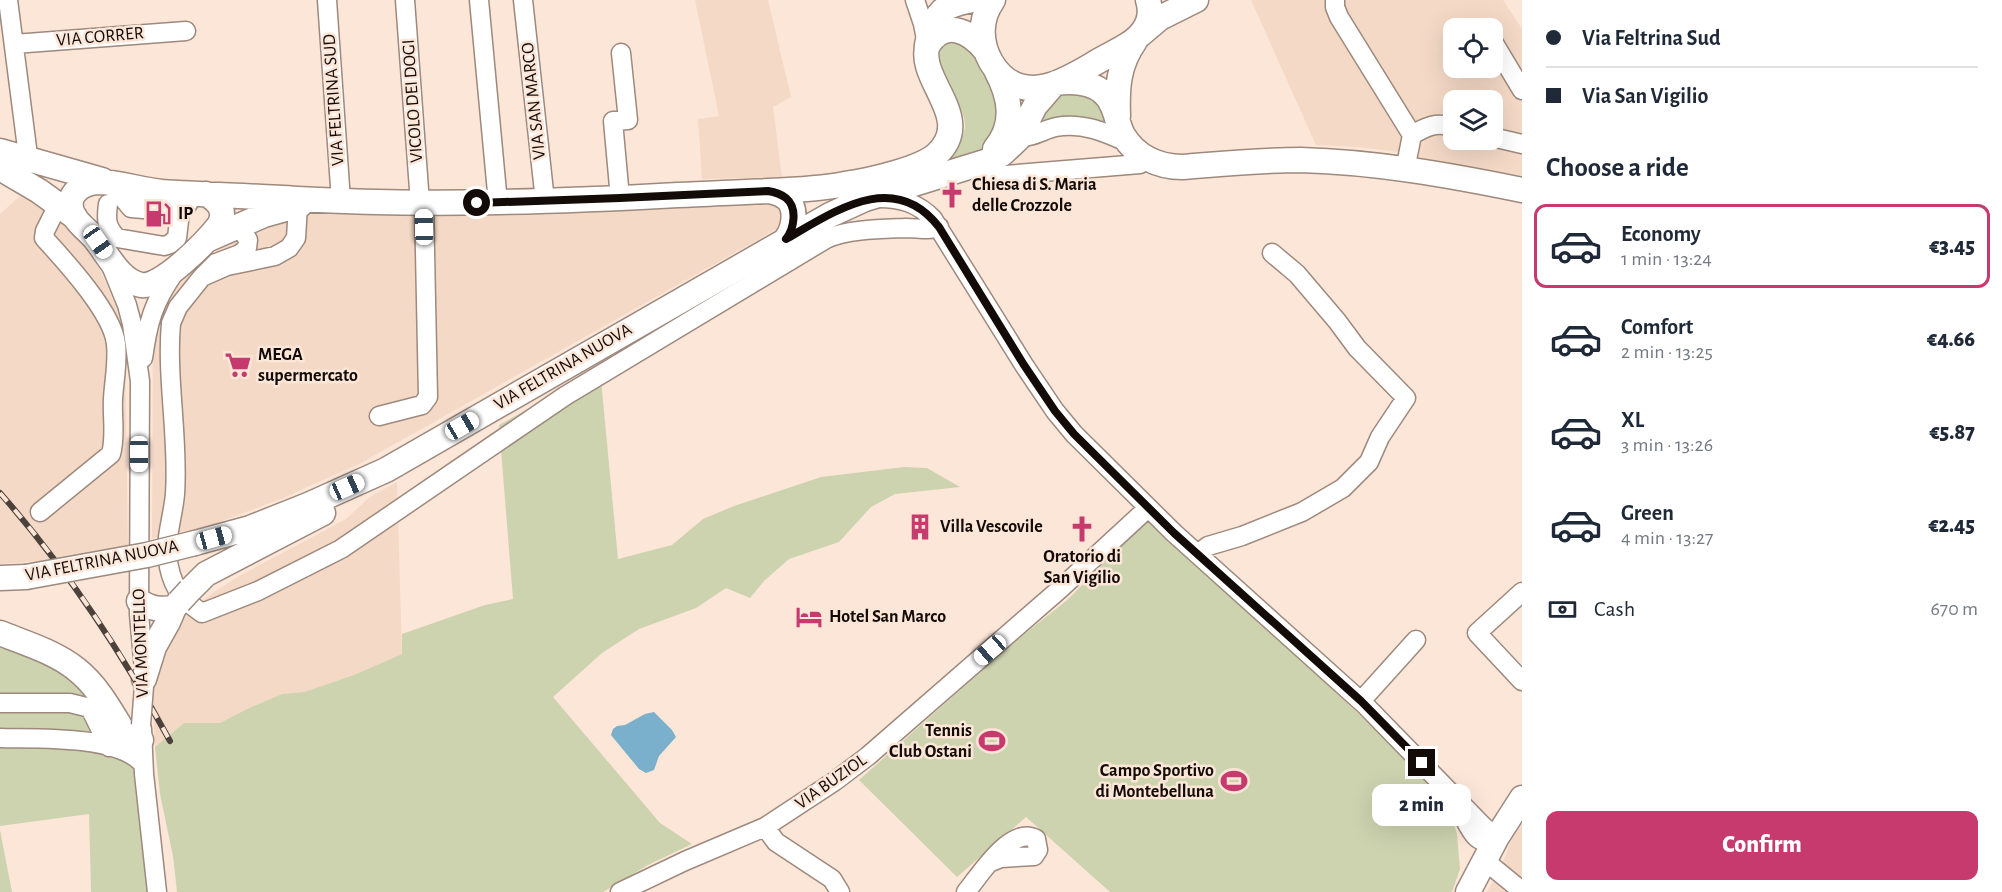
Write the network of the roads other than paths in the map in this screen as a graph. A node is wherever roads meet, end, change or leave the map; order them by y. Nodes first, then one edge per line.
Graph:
1 (8, 0) edge
2 (327, 0) edge
3 (405, 0) edge
4 (479, 0) edge
5 (523, 0) edge
6 (915, 0) edge
7 (993, 0) edge
8 (1148, 0) edge
9 (1196, 0) edge
10 (1335, 0) edge
11 (960, 1) edge
12 (186, 30) dead end
13 (1139, 36) junction
14 (14, 44) junction
15 (927, 46) junction
16 (621, 52) dead end
17 (1503, 58) edge
18 (991, 60) junction
19 (1055, 83) junction
20 (1522, 90) edge
21 (1443, 125) edge
22 (1412, 135) junction
23 (1020, 136) junction
24 (1503, 140) edge
25 (1131, 142) junction
26 (1522, 144) edge
27 (0, 151) edge
28 (15, 169) edge
29 (985, 170) junction
30 (1406, 170) junction
31 (1522, 190) edge
32 (768, 191) junction
33 (202, 194) junction
34 (620, 198) junction
35 (865, 199) junction
36 (336, 201) junction
37 (545, 201) junction
38 (89, 203) junction
39 (422, 203) junction
40 (498, 203) junction
41 (298, 206) junction
42 (180, 212) junction
43 (239, 225) junction
44 (939, 227) junction
45 (786, 239) junction
46 (203, 242) junction
47 (105, 252) junction
48 (1272, 253) dead end
49 (177, 268) junction
50 (202, 277) junction
51 (140, 381) junction
52 (379, 416) dead end
53 (386, 470) junction
54 (1148, 508) junction
55 (40, 512) dead end
56 (1198, 554) junction
57 (0, 578) edge
58 (1522, 592) edge
59 (181, 600) junction
60 (139, 602) junction
61 (0, 633) edge
62 (1416, 640) dead end
63 (1522, 681) edge
64 (144, 683) junction
65 (1361, 701) junction
66 (0, 703) edge
67 (0, 738) edge
68 (109, 747) junction
69 (139, 749) junction
70 (1439, 782) junction
71 (1522, 798) edge
72 (765, 827) junction
73 (1470, 830) junction
74 (1492, 846) junction
75 (991, 862) dead end
76 (1470, 888) edge
77 (1522, 891) edge
78 (157, 892) edge
79 (620, 892) edge
80 (840, 892) edge
81 (966, 892) edge

1 - 14 street
2 - 36 street, VIA FELTRINA SUD
3 - 39 street, VICOLO DEI DOGI
4 - 40 street
5 - 37 street, VIA SAN MARCO
6 - 15 street
7 - 18 main road
8 - 13 main road
9 - 13 main road
10 - 22 street
11 - 15 main road
12 - 14 street, VIA CORRER
13 - 19 main road
13 - 25 main road
14 - 28 street
15 - 18 main road
15 - 32 main road
16 - 34 street
17 - 20 street
18 - 19 main road
18 - 29 main road, VIA FELTRINA NUOVA
19 - 23 main road, VIA FELTRINA NUOVA
19 - 25 main road
21 - 22 street
22 - 30 street
23 - 25 street
23 - 29 main road, VIA FELTRINA NUOVA
24 - 26 street
25 - 29 street
25 - 30 main road
27 - 28 main road
28 - 38 main road
28 - 38 main road
29 - 35 main road, VIA FELTRINA NUOVA
30 - 31 main road
32 - 34 main road
32 - 45 main road
33 - 36 main road
33 - 38 main road
33 - 42 street
33 - 46 main road
34 - 37 main road
35 - 44 street
35 - 45 main road, VIA FELTRINA NUOVA
36 - 39 main road
36 - 41 main road
37 - 40 main road
38 - 42 street
38 - 42 street
38 - 47 main road
38 - 55 street
39 - 40 main road
39 - 52 street, VICOLO DEI DOGI
41 - 43 main road
41 - 50 street
43 - 46 main road
43 - 50 street
44 - 50 street
44 - 54 street
45 - 53 main road, VIA FELTRINA NUOVA
46 - 49 main road
47 - 49 main road
47 - 51 street, VIA MONTELLO
48 - 56 street
49 - 51 street, VIA MONTELLO
51 - 60 street, VIA MONTELLO
53 - 57 main road, VIA FELTRINA NUOVA, bridge
53 - 59 main road
54 - 56 street
54 - 72 street, VIA BUZIOL
56 - 65 street
58 - 63 street
59 - 60 main road
59 - 64 main road
60 - 64 street, VIA MONTELLO
61 - 69 main road
62 - 65 street
64 - 69 street, VIA MONTELLO, bridge
65 - 70 street
66 - 68 street
67 - 68 street
68 - 69 street
69 - 78 street, VIA MONTELLO
70 - 73 street
70 - 74 street
71 - 74 main road
72 - 79 street, VIA BUZIOL
72 - 80 street
73 - 74 street
73 - 76 street
74 - 76 main road
74 - 77 street
75 - 81 street

